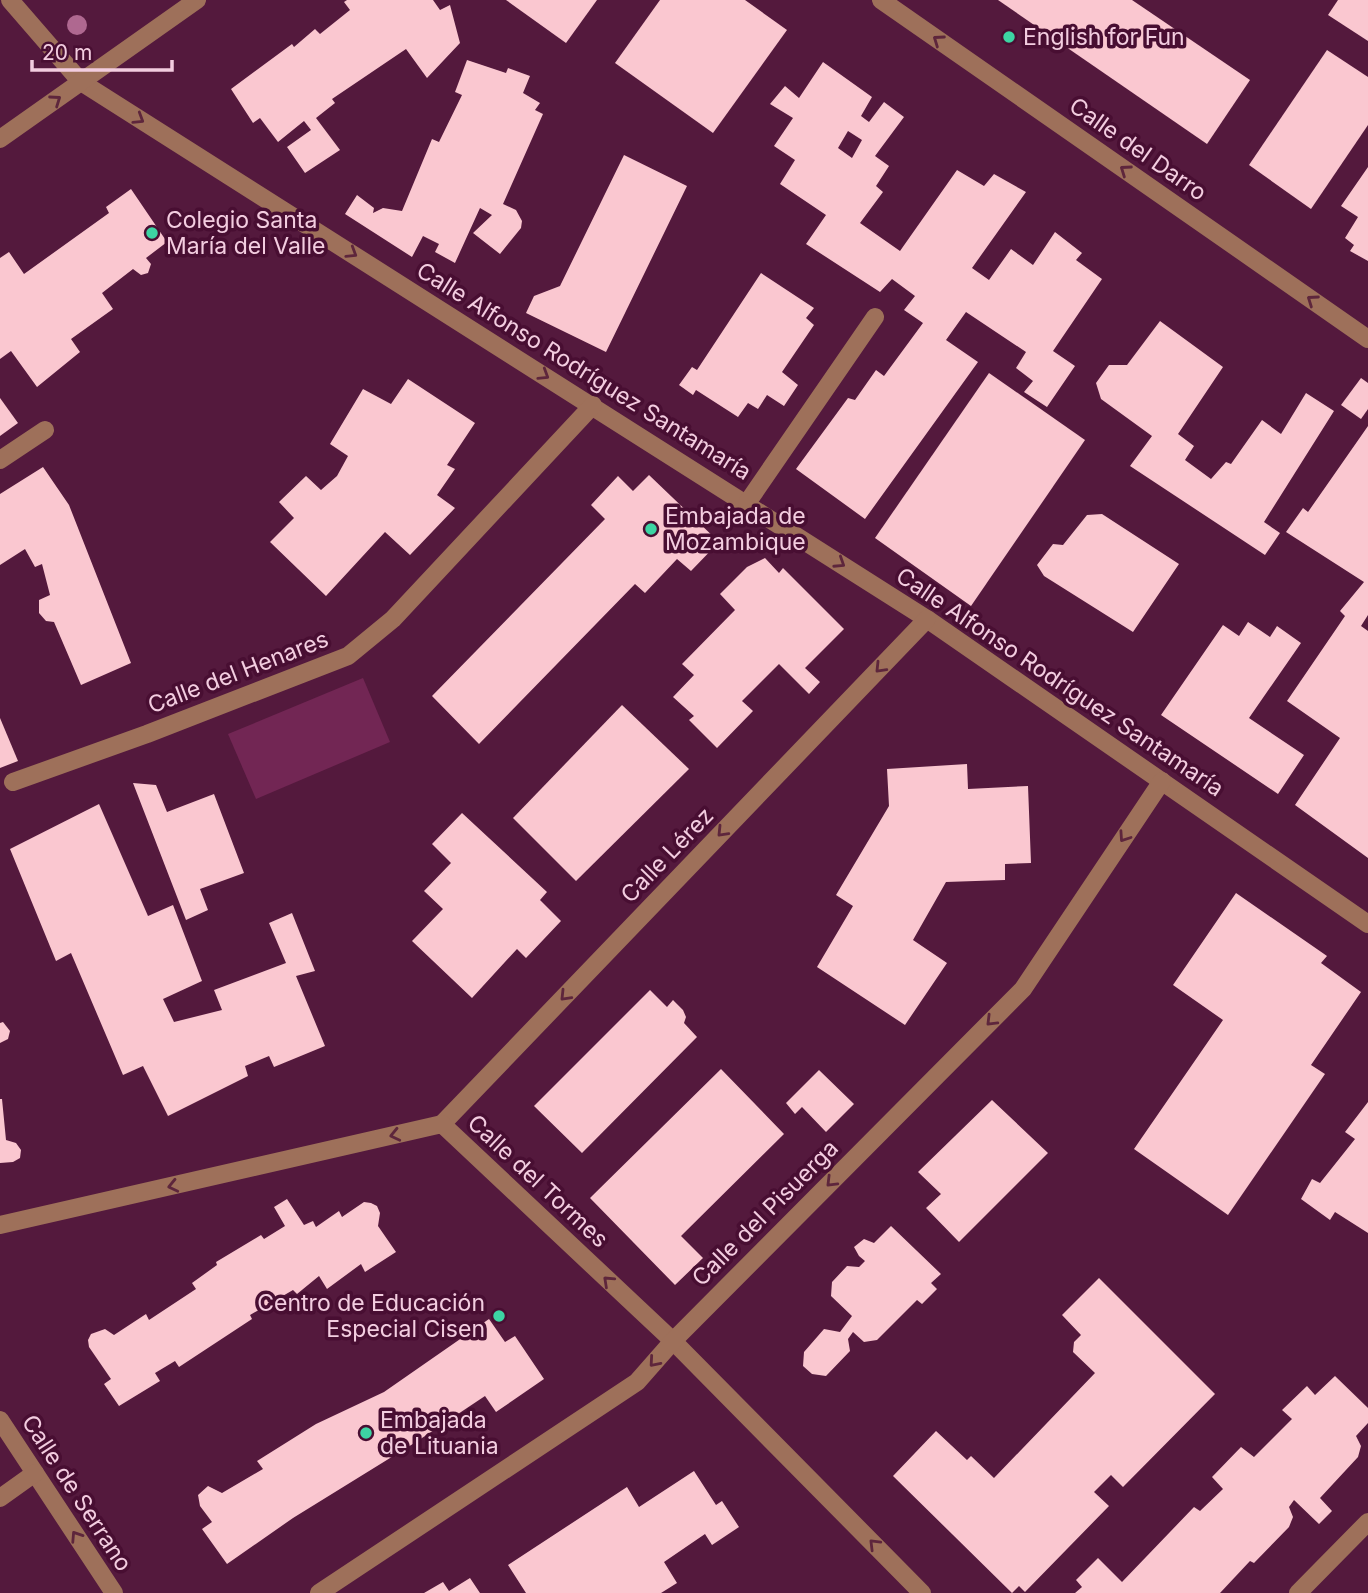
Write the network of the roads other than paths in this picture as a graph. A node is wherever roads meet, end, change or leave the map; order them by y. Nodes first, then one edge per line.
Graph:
1 (10, 0) edge
2 (197, 0) edge
3 (881, 0) edge
4 (81, 82) junction
5 (0, 139) edge
6 (875, 317) dead end
7 (1368, 339) edge
8 (593, 405) junction
9 (45, 430) dead end
10 (0, 460) edge
11 (747, 503) junction
12 (927, 619) junction
13 (1163, 781) junction
14 (13, 782) dead end
15 (1368, 924) edge
16 (442, 1124) junction
17 (0, 1226) edge
18 (673, 1341) junction
19 (0, 1420) edge
20 (35, 1473) junction
21 (0, 1498) edge
22 (1368, 1522) edge
23 (114, 1593) edge
24 (319, 1593) edge
25 (922, 1593) edge
26 (1298, 1593) edge

1 - 4 street, Calle Alfonso Rodríguez Santamaría
2 - 4 street
7 -> 3 street, Calle del Darro
5 -> 4 street
4 -> 8 street, Calle Alfonso Rodríguez Santamaría
6 - 11 street
8 - 11 street, Calle Alfonso Rodríguez Santamaría
8 - 14 street, Calle del Henares
9 - 10 street
11 -> 12 street, Calle Alfonso Rodríguez Santamaría
12 - 13 street, Calle Alfonso Rodríguez Santamaría
12 -> 16 street, Calle Lérez
13 - 15 street, Calle Alfonso Rodríguez Santamaría
13 -> 18 street, Calle del Pisuerga
16 -> 17 street, Calle del Tormes
18 -> 16 street, Calle del Tormes
18 -> 24 street, Calle del Pisuerga
25 -> 18 street, Calle del Tormes
19 - 20 street, Calle de Serrano
20 - 21 street
23 -> 20 street, Calle de Serrano
22 - 26 street

